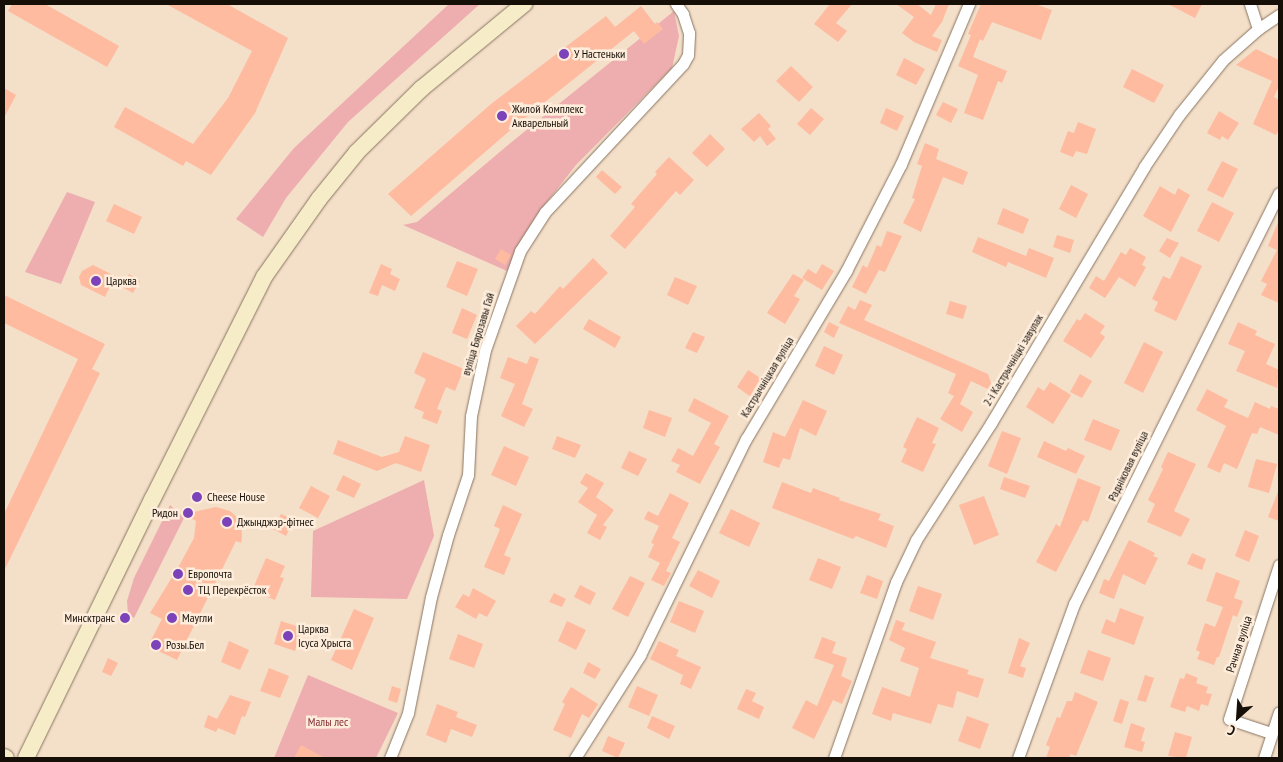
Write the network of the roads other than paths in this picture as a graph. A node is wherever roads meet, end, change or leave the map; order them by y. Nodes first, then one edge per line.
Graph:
1 (524, 4) edge
2 (676, 4) edge
3 (969, 4) edge
4 (1250, 4) edge
5 (1279, 15) edge
6 (1258, 29) junction
7 (1279, 192) edge
8 (1279, 565) edge
9 (1279, 712) edge
10 (1271, 734) junction
11 (26, 758) edge
12 (390, 758) edge
13 (575, 758) edge
14 (834, 758) edge
15 (1018, 758) edge
16 (1264, 758) edge

1 - 11 main road
2 - 12 street, вуліца Бярозавы Гай
3 - 13 street, Кастрычніцкая вуліца
4 - 6 street
5 - 6 street, 2-і Кастрычніцкі завулак
6 - 14 street, 2-і Кастрычніцкі завулак
7 - 15 street, Радніковая вуліца
8 - 10 street, Рачная вуліца
9 - 10 street
10 - 16 street

